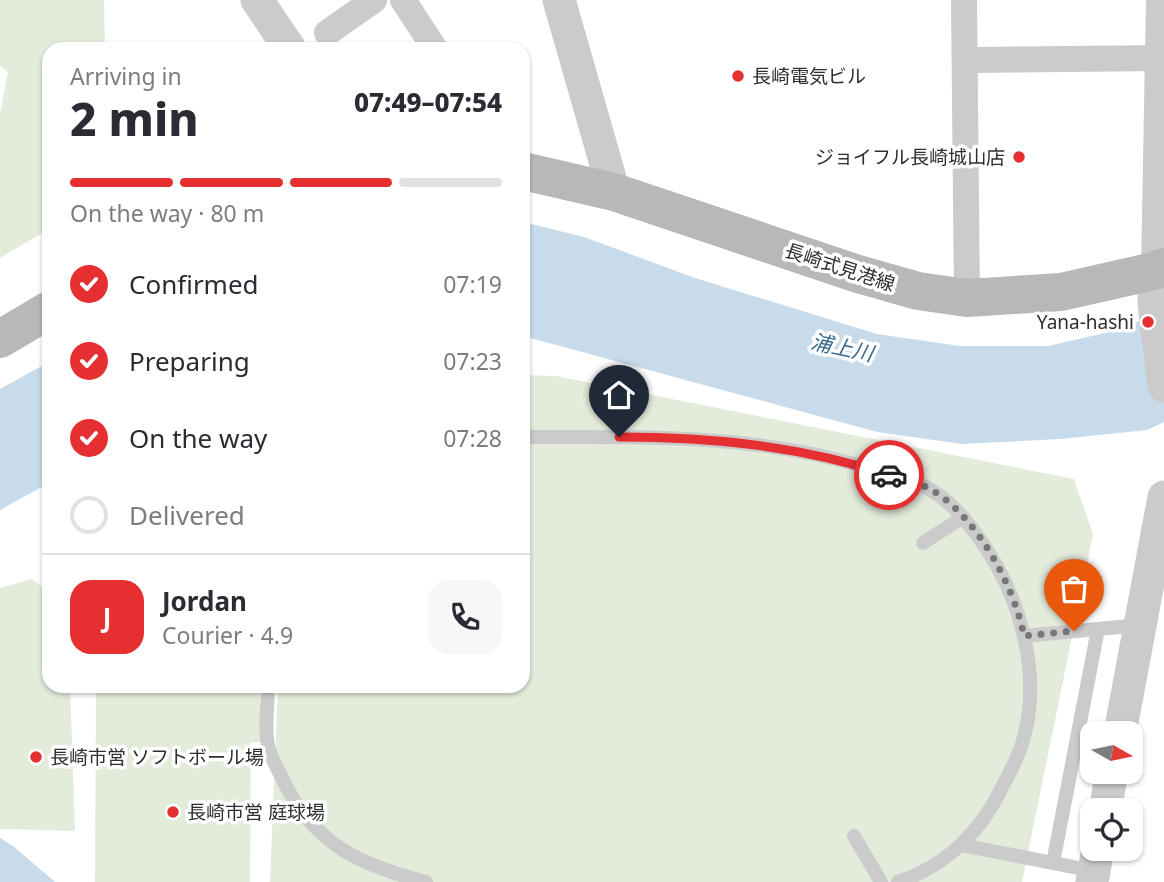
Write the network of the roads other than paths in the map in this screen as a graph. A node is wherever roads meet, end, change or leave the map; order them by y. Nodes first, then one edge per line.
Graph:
1 (257, 0) edge
2 (374, 0) edge
3 (403, 0) edge
4 (559, 0) edge
5 (964, 0) edge
6 (1159, 0) edge
7 (327, 33) dead end
8 (285, 42) edge
9 (430, 42) edge
10 (1161, 58) edge
11 (965, 60) junction
12 (530, 173) edge
13 (614, 192) junction
14 (1158, 281) edge
15 (967, 298) junction
16 (42, 314) edge
17 (0, 339) edge
18 (1164, 386) edge
19 (530, 437) edge
20 (1164, 497) edge
21 (964, 517) junction
22 (923, 543) dead end
23 (1140, 625) junction
24 (1098, 629) junction
25 (1024, 636) junction
26 (268, 693) edge
27 (1122, 721) edge
28 (854, 835) dead end
29 (961, 845) junction
30 (1053, 863) junction
31 (1094, 867) edge
32 (426, 882) edge
33 (881, 882) edge
34 (898, 882) edge

1 - 8 street
2 - 7 street
3 - 9 street
4 - 13 street
5 - 11 street
6 - 10 street
10 - 11 street
10 - 14 street
11 - 15 street
12 - 13 main road, 長崎式見港線
13 - 15 main road, 長崎式見港線
14 - 15 main road, 長崎式見港線
14 - 18 street
16 - 17 main road
19 - 21 lane
20 - 23 street
21 - 22 lane
21 - 25 lane
23 - 24 lane
23 - 27 street
24 - 25 lane
24 - 30 lane
25 - 29 lane
26 - 32 lane
28 - 33 lane
29 - 30 lane
29 - 34 lane
30 - 31 lane

